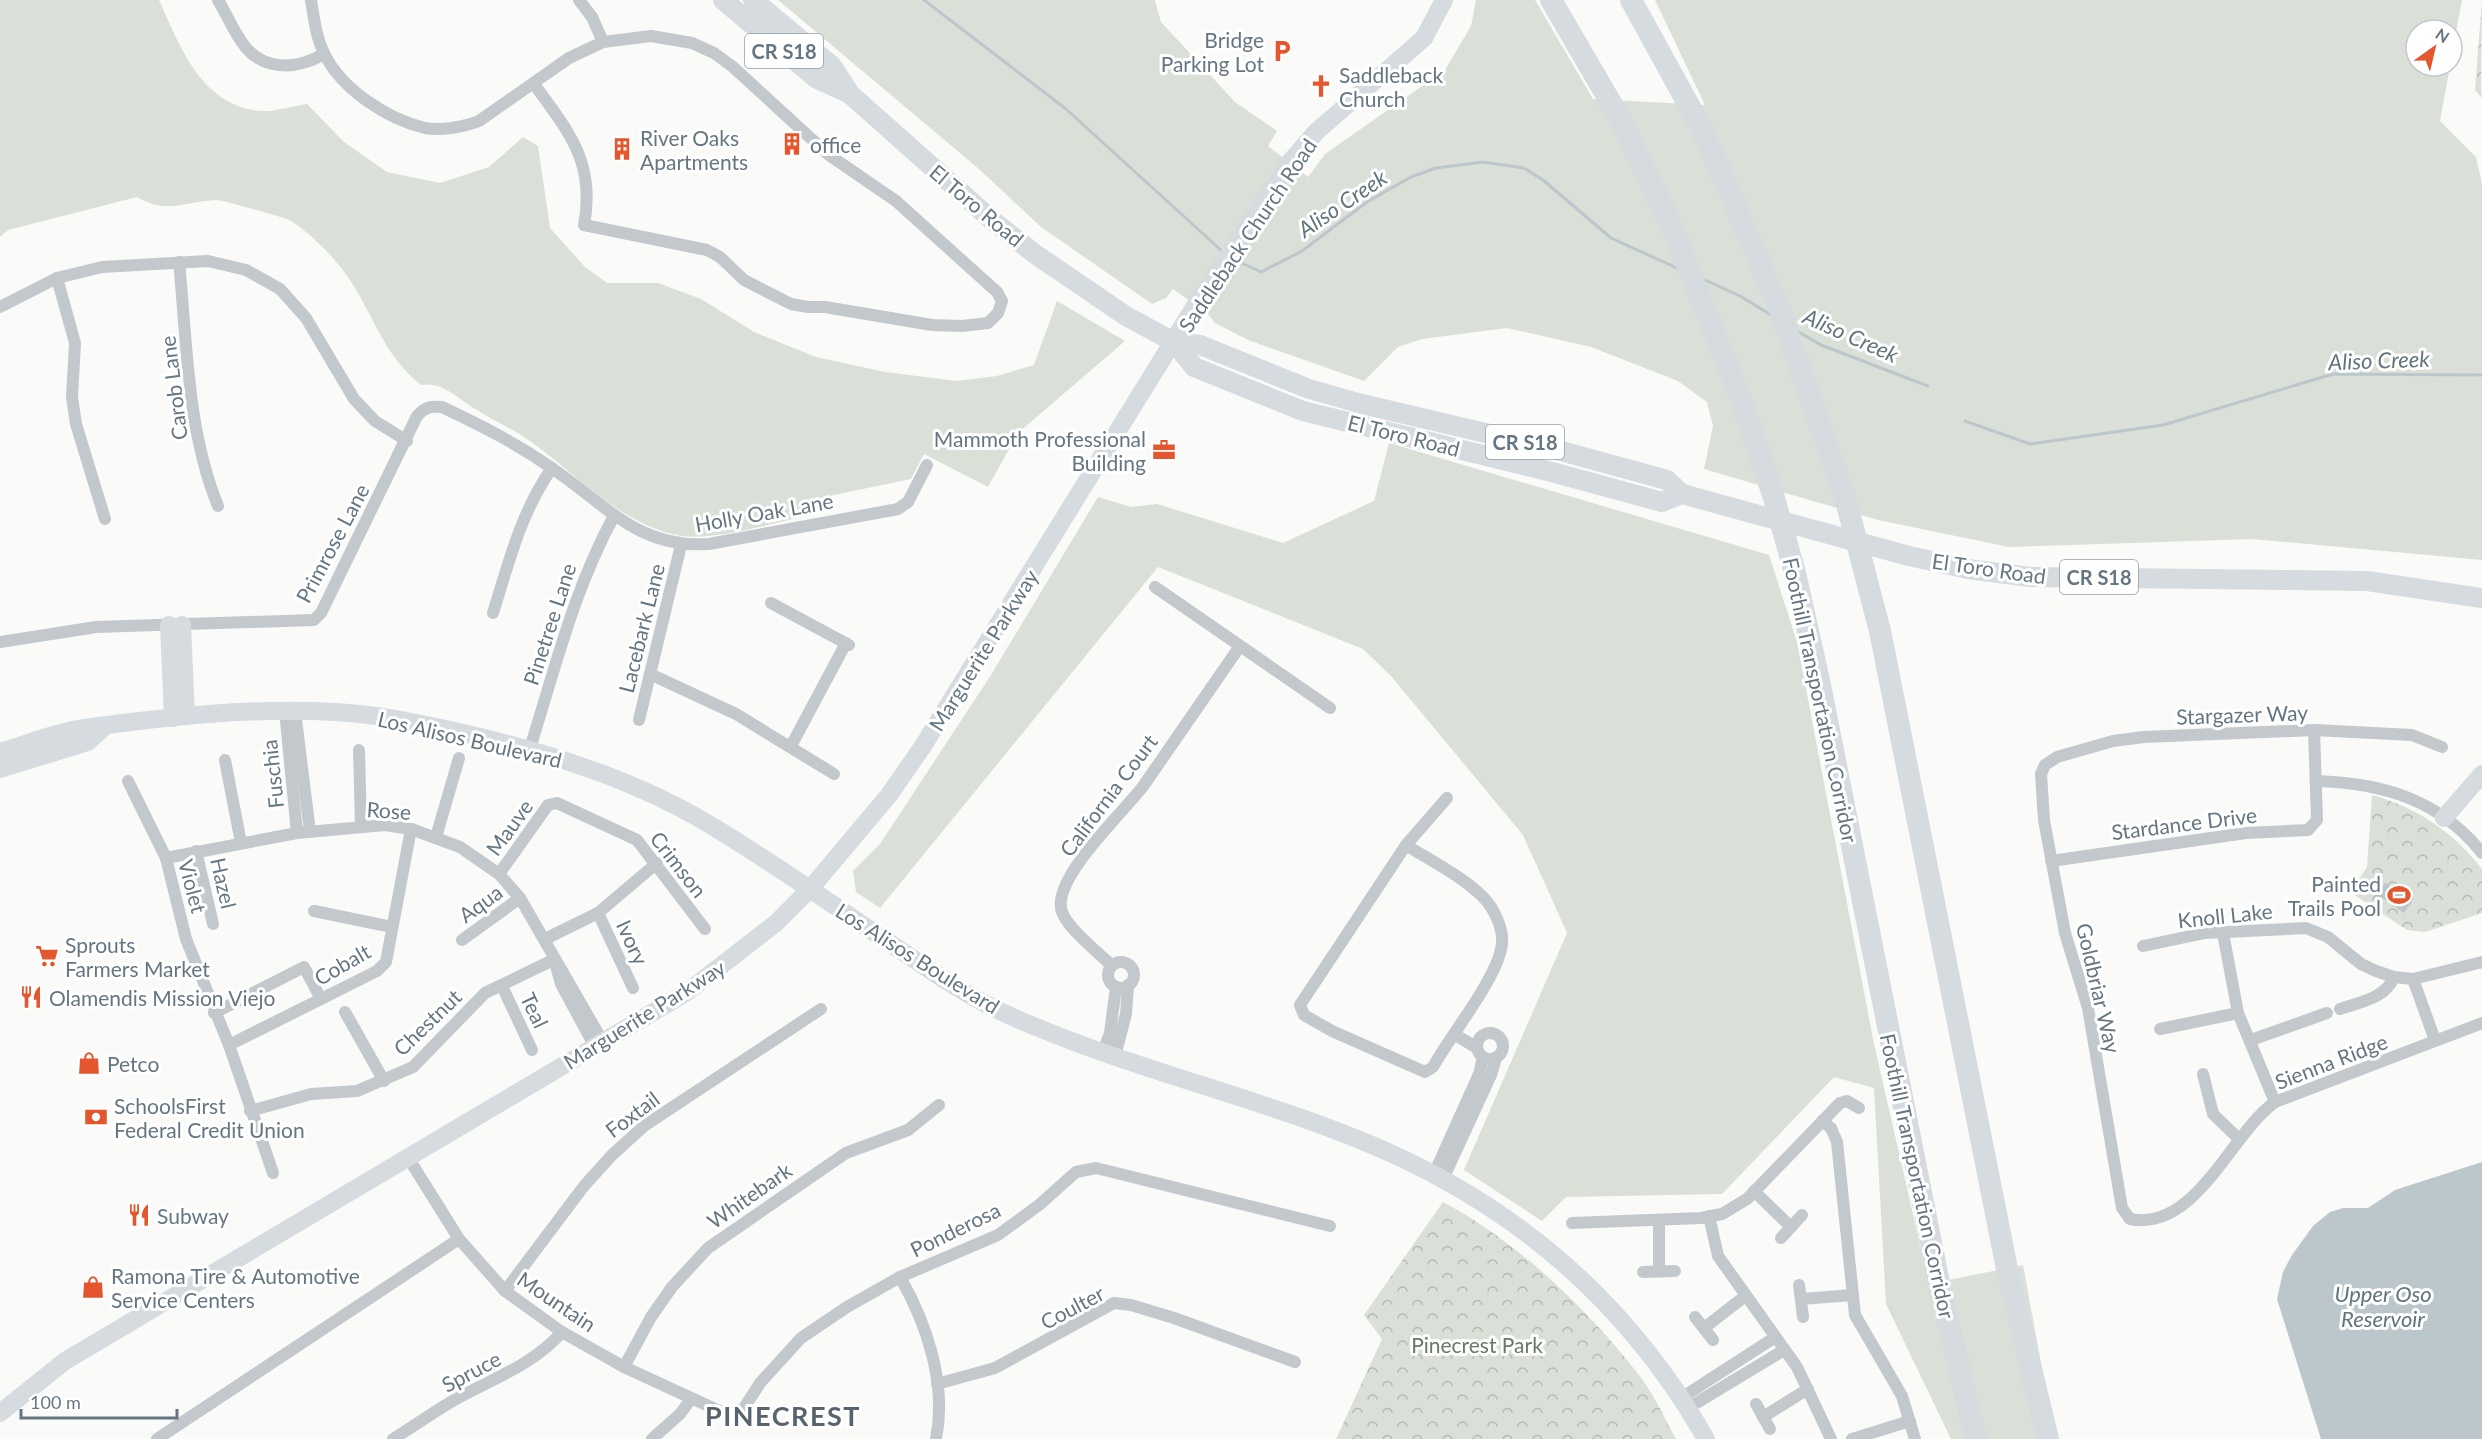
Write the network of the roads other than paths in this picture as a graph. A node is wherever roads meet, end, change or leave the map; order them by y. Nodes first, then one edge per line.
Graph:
1 (218, 0) edge
2 (311, 0) edge
3 (579, 0) edge
4 (723, 0) edge
5 (753, 0) edge
6 (1444, 0) edge
7 (1551, 0) edge
8 (1631, 0) edge
9 (603, 42) junction
10 (324, 54) junction
11 (534, 84) junction
12 (850, 94) junction
13 (179, 262) junction
14 (57, 278) junction
15 (0, 307) edge
16 (1174, 342) junction
17 (442, 407) joint
18 (407, 441) junction
19 (927, 465) dead end
20 (552, 468) junction
21 (218, 507) dead end
22 (614, 516) junction
23 (105, 519) dead end
24 (681, 545) junction
25 (1155, 587) dead end
26 (2482, 598) edge
27 (771, 603) dead end
28 (494, 613) dead end
29 (175, 625) junction
30 (0, 642) edge
31 (1240, 646) junction
32 (650, 674) junction
33 (1330, 708) dead end
34 (290, 711) junction
35 (180, 717) junction
36 (639, 720) dead end
37 (104, 728) junction
38 (2314, 730) junction
39 (791, 746) junction
40 (2442, 747) dead end
41 (530, 748) junction
42 (359, 750) dead end
43 (0, 752) edge
44 (459, 758) dead end
45 (225, 760) dead end
46 (2045, 765) joint
47 (0, 769) edge
48 (834, 774) dead end
49 (2482, 774) edge
50 (128, 781) dead end
51 (2316, 781) junction
52 (1447, 798) dead end
53 (552, 804) joint
54 (2444, 818) junction
55 (361, 827) junction
56 (411, 829) junction
57 (304, 832) junction
58 (436, 837) junction
59 (241, 843) junction
60 (1406, 845) junction
61 (196, 851) junction
62 (2482, 853) edge
63 (166, 858) junction
64 (2051, 861) junction
65 (657, 863) junction
66 (499, 874) junction
67 (810, 889) junction
68 (520, 898) junction
69 (315, 911) dead end
70 (598, 913) junction
71 (213, 924) dead end
72 (392, 927) junction
73 (705, 929) dead end
74 (2223, 933) junction
75 (545, 939) junction
76 (462, 940) dead end
77 (2143, 945) dead end
78 (555, 959) junction
79 (2482, 962) edge
80 (1111, 965) junction
81 (2394, 977) junction
82 (2413, 979) junction
83 (502, 986) junction
84 (1122, 986) junction
85 (633, 988) dead end
86 (321, 999) junction
87 (821, 1009) dead end
88 (2340, 1009) dead end
89 (345, 1012) dead end
90 (214, 1013) junction
91 (2238, 1013) junction
92 (2327, 1013) dead end
93 (1464, 1019) junction
94 (2482, 1023) edge
95 (2160, 1029) dead end
96 (1454, 1034) junction
97 (1486, 1034) junction
98 (2251, 1040) junction
99 (2435, 1040) junction
100 (599, 1044) junction
101 (229, 1045) junction
102 (532, 1050) dead end
103 (1109, 1054) junction
104 (1485, 1054) junction
105 (2203, 1074) dead end
106 (384, 1081) junction
107 (2275, 1102) junction
108 (939, 1105) dead end
109 (1859, 1107) dead end
110 (250, 1111) junction
111 (1822, 1121) junction
112 (2239, 1138) junction
113 (409, 1159) junction
114 (273, 1173) dead end
115 (1438, 1177) junction
116 (1754, 1191) junction
117 (1802, 1215) dead end
118 (1709, 1216) junction
119 (2130, 1219) joint
120 (1659, 1220) junction
121 (1572, 1223) dead end
122 (1330, 1226) dead end
123 (1791, 1227) junction
124 (1781, 1238) dead end
125 (459, 1239) junction
126 (1659, 1271) junction
127 (1676, 1271) dead end
128 (1643, 1272) dead end
129 (900, 1277) junction
130 (1799, 1285) dead end
131 (505, 1291) junction
132 (1853, 1295) junction
133 (1744, 1297) junction
134 (1801, 1299) junction
135 (1695, 1317) dead end
136 (1803, 1317) dead end
137 (1704, 1328) junction
138 (562, 1332) junction
139 (1774, 1338) junction
140 (1713, 1340) dead end
141 (1784, 1350) junction
142 (1295, 1362) dead end
143 (624, 1367) junction
144 (937, 1384) junction
145 (1808, 1389) junction
146 (691, 1399) junction
147 (1684, 1403) junction
148 (1756, 1404) dead end
149 (0, 1413) edge
150 (733, 1414) joint
151 (1763, 1417) junction
152 (1910, 1421) junction
153 (1770, 1429) dead end
154 (157, 1439) edge
155 (393, 1439) edge
156 (652, 1439) edge
157 (936, 1439) edge
158 (1706, 1439) edge
159 (1831, 1439) edge
160 (1852, 1439) edge
161 (1915, 1439) edge
162 (1976, 1439) edge
163 (2048, 1439) edge

1 - 10 street
2 - 10 street
3 - 9 street
4 - 12 main road, El Toro Road / CR S18
5 - 12 main road, El Toro Road / CR S18
6 - 16 main road, Saddleback Church Road
7 - 162 highway, Foothill Transportation Corridor
8 - 163 highway
9 - 11 street
9 - 11 street
10 - 11 street
12 - 16 main road, El Toro Road / CR S18
13 - 14 street
13 - 18 street
13 - 21 street, Carob Lane
14 - 15 street
14 - 23 street
16 - 26 main road, El Toro Road / CR S18
16 - 67 main road, Marguerite Parkway
17 - 18 street, Primrose Lane
17 - 20 street, Holly Oak Lane
18 - 29 street, Primrose Lane
19 - 24 street, Holly Oak Lane
20 - 22 street, Holly Oak Lane
20 - 28 street
22 - 24 street, Holly Oak Lane
22 - 41 street, Pinetree Lane
24 - 32 street, Lacebark Lane
25 - 31 street
27 - 39 street
29 - 30 street
29 - 35 main road
31 - 33 street
31 - 80 street, California Court
32 - 36 street, Lacebark Lane
32 - 39 street
34 - 35 main road, Los Alisos Boulevard
34 - 41 main road, Los Alisos Boulevard
34 - 57 street, Fuschia
35 - 37 main road, Los Alisos Boulevard
37 - 43 main road, Los Alisos Boulevard
37 - 47 main road, Los Alisos Boulevard
38 - 40 street, Stargazer Way
38 - 46 street, Stargazer Way
38 - 51 street
39 - 48 street
41 - 67 main road, Los Alisos Boulevard
42 - 55 street
44 - 58 street
45 - 59 street
46 - 64 street, Goldbriar Way
49 - 54 main road
50 - 63 street, Violet
51 - 54 street
51 - 64 street, Stardance Drive
52 - 60 street
53 - 65 street, Crimson
53 - 66 street, Mauve
54 - 62 street
55 - 56 street, Rose
55 - 57 street, Rose
56 - 58 street, Rose
56 - 72 street, Cobalt
57 - 59 street, Rose
58 - 66 street, Rose
59 - 61 street, Rose
60 - 93 street
60 - 96 street
61 - 63 street, Rose
61 - 71 street, Hazel
63 - 90 street, Violet
64 - 119 street, Goldbriar Way
65 - 70 street
65 - 73 street, Crimson
66 - 68 street, Rose
67 - 100 main road, Marguerite Parkway
67 - 103 main road, Los Alisos Boulevard
68 - 75 street, Rose
68 - 76 street, Aqua
69 - 72 street
70 - 75 street
70 - 85 street, Ivory
72 - 86 street, Cobalt
74 - 77 street, Knoll Lake
74 - 81 street, Knoll Lake
74 - 91 street
75 - 78 street, Rose
78 - 83 street, Chestnut
78 - 100 street, Rose
79 - 82 street, Knoll Lake
80 - 84 street, California Court
80 - 84 street, California Court
81 - 82 street, Knoll Lake
81 - 88 street
82 - 99 street
83 - 102 street, Teal
83 - 106 street, Chestnut
84 - 103 street, California Court
86 - 90 street
86 - 101 street, Cobalt
87 - 131 street, Foxtail
89 - 106 street
90 - 101 street, Violet
91 - 95 street
91 - 98 street
92 - 98 street
93 - 96 street
93 - 97 street
94 - 99 street, Sienna Ridge
96 - 104 street
97 - 104 street
97 - 104 street
98 - 107 street
99 - 107 street, Sienna Ridge
100 - 113 main road, Marguerite Parkway
101 - 110 street, Violet
103 - 115 main road, Los Alisos Boulevard
104 - 115 street
105 - 112 street
106 - 110 street, Chestnut
107 - 112 street, Sienna Ridge
108 - 143 street, Whitebark
109 - 111 street
110 - 114 street, Violet
111 - 116 street
111 - 132 street
112 - 119 street, Sienna Ridge
113 - 125 street, Mountain
113 - 149 main road, Marguerite Parkway
115 - 147 main road, Los Alisos Boulevard
116 - 118 street
116 - 123 street
117 - 123 street
118 - 120 street
118 - 133 street
120 - 121 street
120 - 126 street
122 - 129 street, Ponderosa
123 - 124 street
125 - 131 street, Mountain
125 - 154 street
126 - 127 street
126 - 128 street
129 - 144 street
129 - 150 street, Ponderosa
130 - 134 street
131 - 138 street, Mountain
132 - 134 street
132 - 152 street
133 - 137 street
133 - 139 street
134 - 136 street
135 - 137 street
137 - 140 street
138 - 143 street, Mountain
138 - 155 street, Spruce
139 - 141 street
139 - 147 street
141 - 145 street
141 - 147 street
142 - 144 street, Coulter
143 - 146 street, Mountain
144 - 157 street
145 - 151 street
145 - 159 street
146 - 150 street, Mountain
146 - 156 street
147 - 158 main road, Los Alisos Boulevard
148 - 151 street
151 - 153 street
152 - 160 street
152 - 161 street

